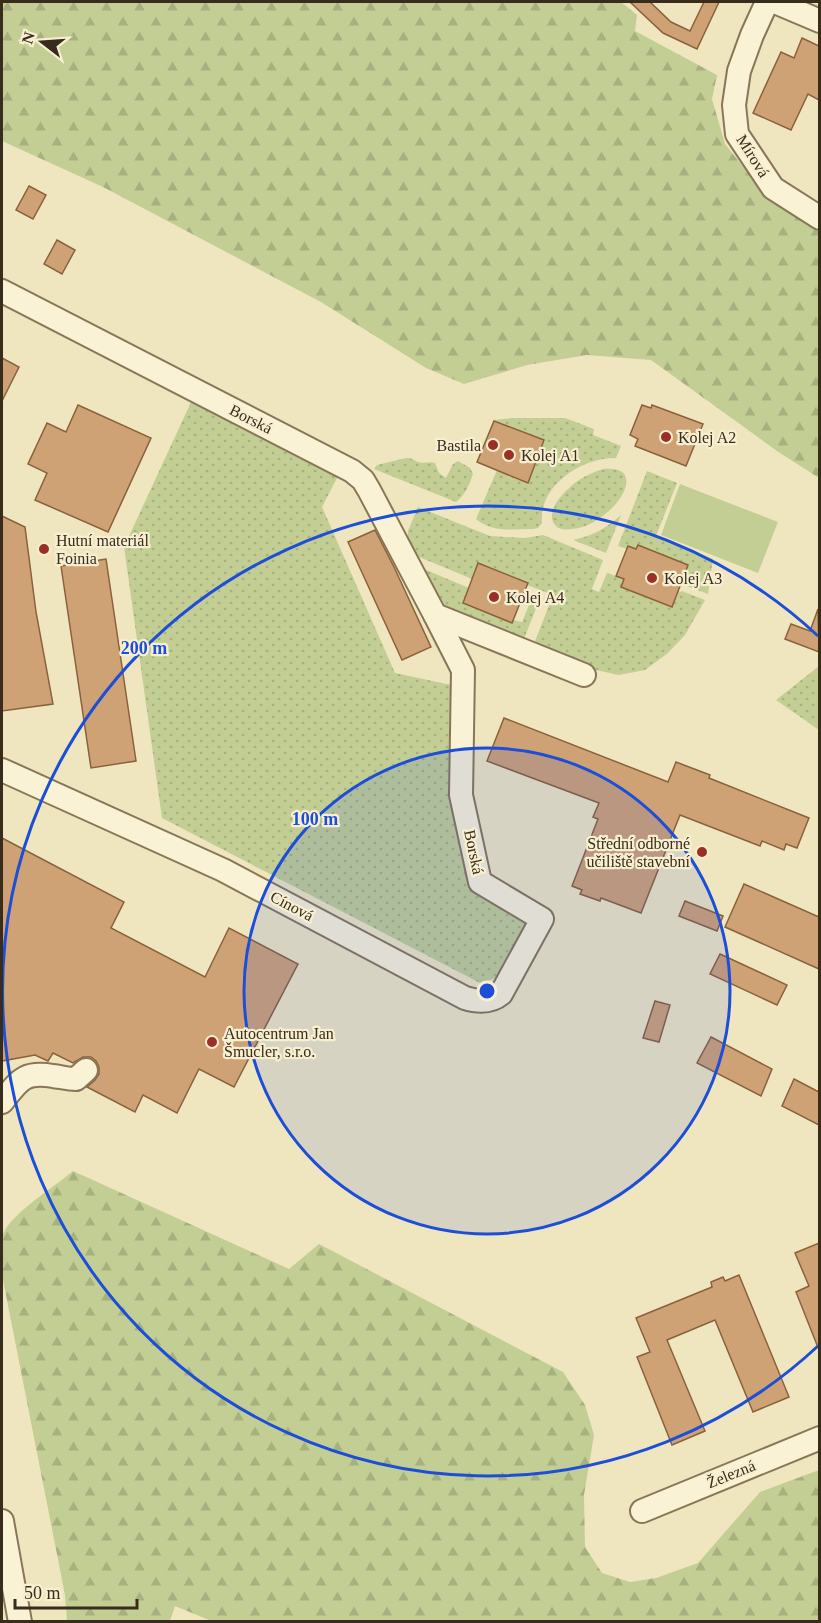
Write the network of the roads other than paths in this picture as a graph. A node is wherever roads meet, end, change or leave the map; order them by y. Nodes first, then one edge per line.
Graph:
1 (768, 2) edge
2 (775, 2) edge
3 (819, 21) edge
4 (819, 218) edge
5 (2, 291) edge
6 (435, 615) junction
7 (584, 675) dead end
8 (2, 770) edge
9 (542, 919) joint
10 (86, 1070) dead end
11 (2, 1102) edge
12 (819, 1438) edge
13 (642, 1511) dead end
14 (2, 1521) edge
15 (20, 1622) edge

1 - 4 street, Mírová
2 - 3 street
5 - 6 street, Borská
6 - 7 street
6 - 9 street, Borská
8 - 9 street, Cínová
10 - 11 street
12 - 13 street, Železná
14 - 15 street

